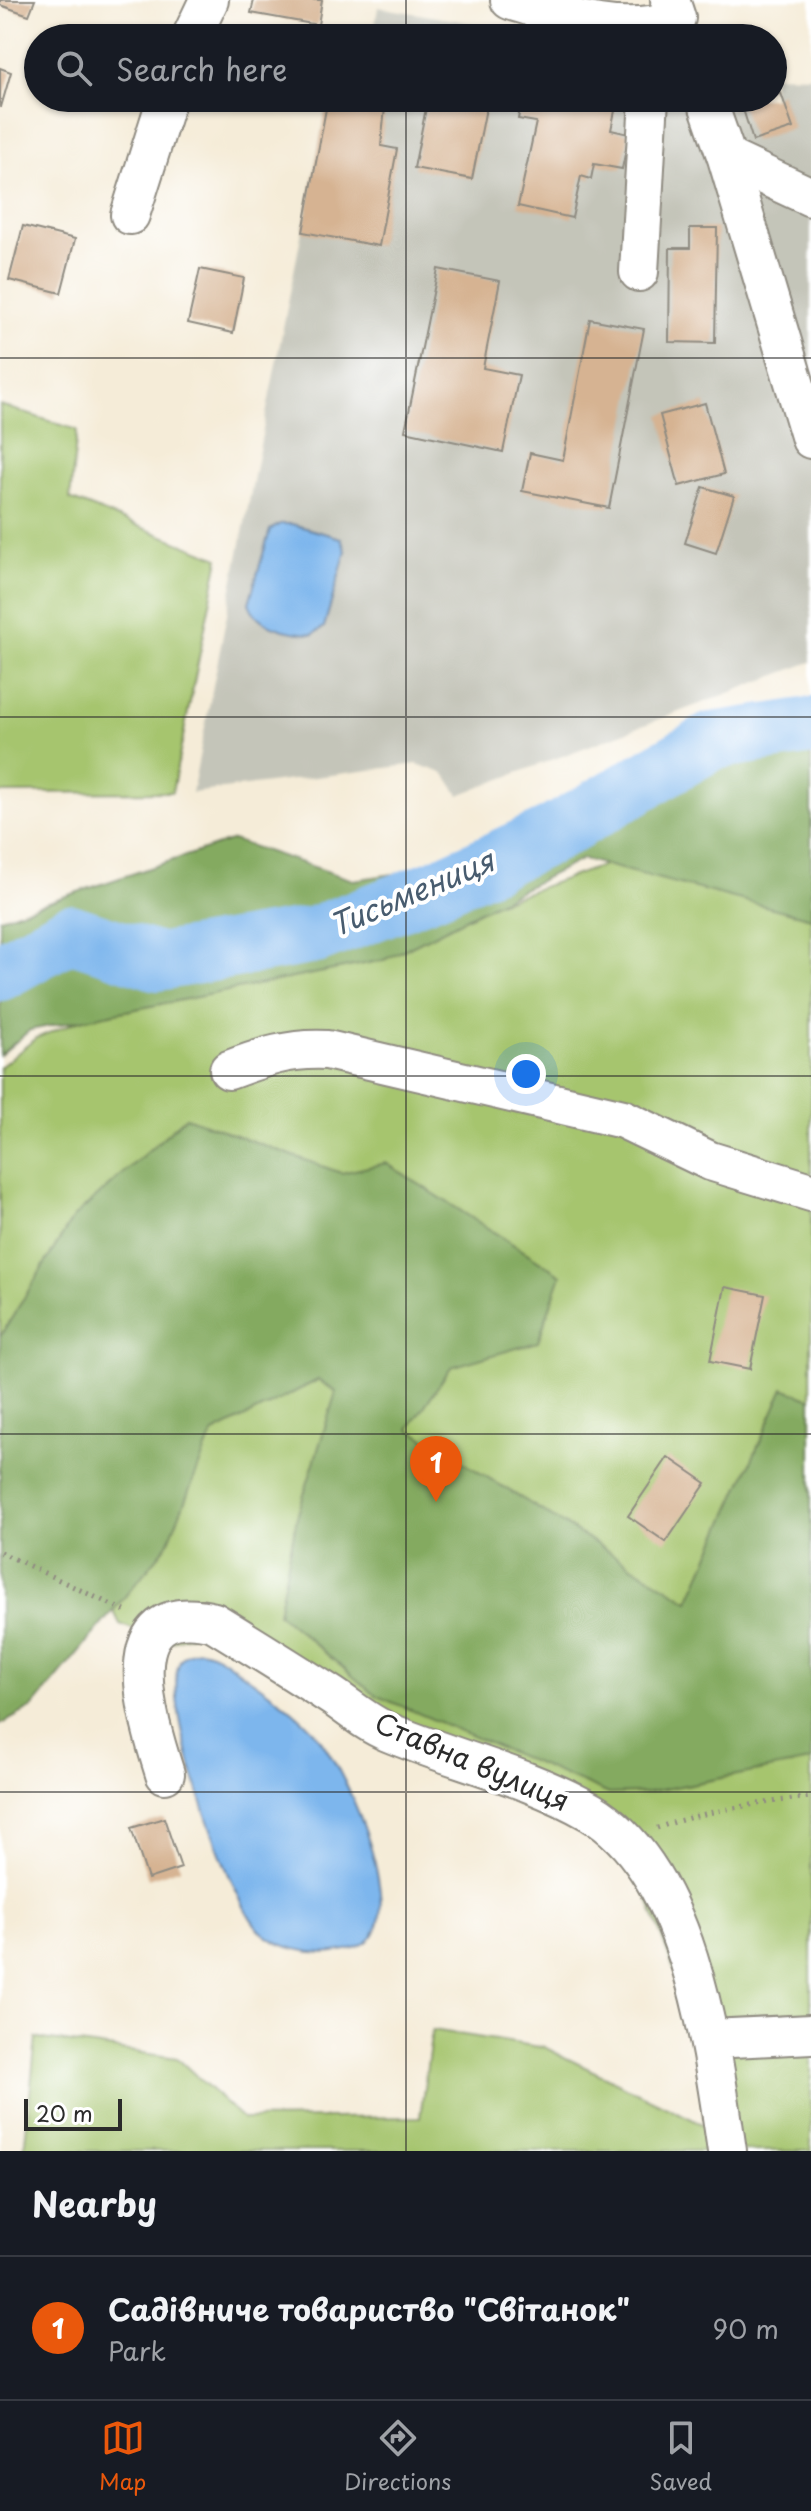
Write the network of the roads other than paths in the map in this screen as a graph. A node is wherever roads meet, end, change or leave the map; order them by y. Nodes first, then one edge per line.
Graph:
1 (209, 0) edge
2 (510, 0) edge
3 (198, 24) edge
4 (667, 24) edge
5 (163, 112) edge
6 (648, 112) edge
7 (711, 112) edge
8 (727, 158) junction
9 (811, 197) edge
10 (130, 215) dead end
11 (639, 272) dead end
12 (811, 439) edge
13 (229, 1070) dead end
14 (811, 1192) edge
15 (165, 1774) dead end
16 (811, 2034) edge
17 (711, 2039) junction
18 (727, 2151) edge

1 - 3 street
2 - 4 street
5 - 10 street
6 - 11 street
7 - 8 street
8 - 9 street
8 - 12 street
13 - 14 street
15 - 17 street, Ставна вулиця
16 - 17 street
17 - 18 street, Ставна вулиця

